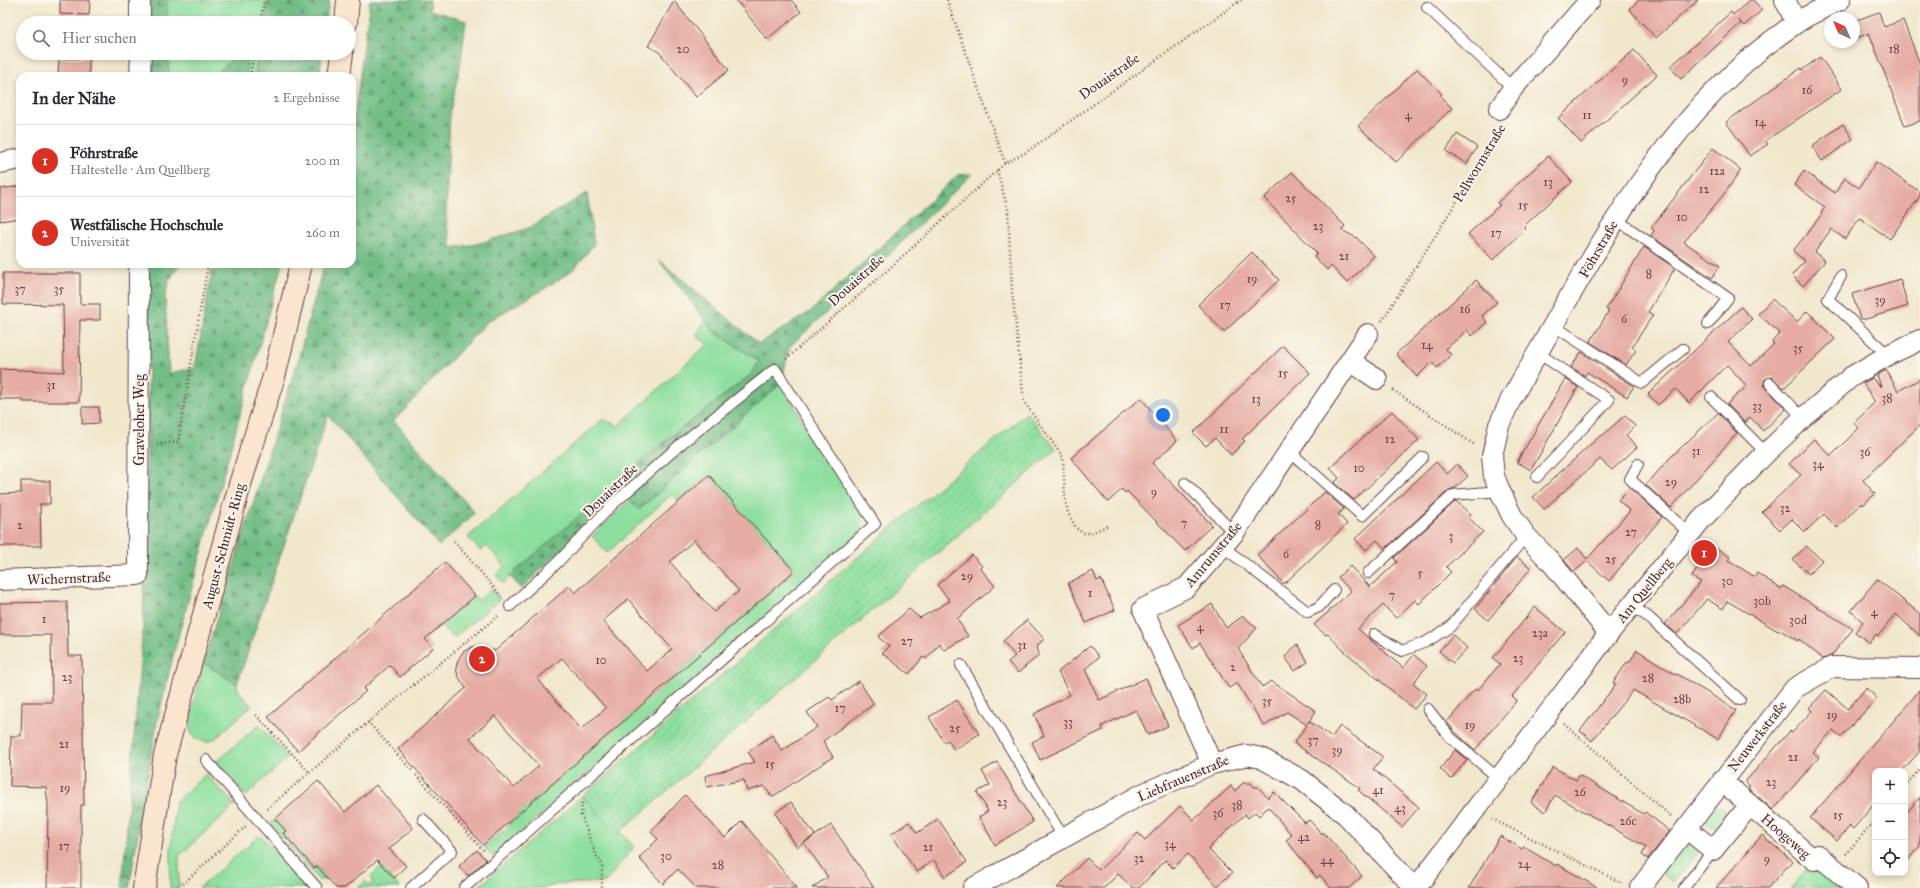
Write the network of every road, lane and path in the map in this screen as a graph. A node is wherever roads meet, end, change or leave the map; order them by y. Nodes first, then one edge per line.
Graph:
1 (140, 0) edge
2 (264, 0) edge
3 (348, 0) edge
4 (947, 0) edge
5 (1241, 0) edge
6 (1590, 0) edge
7 (1785, 0) edge
8 (1840, 0) edge
9 (1427, 7) dead end
10 (140, 16) edge
11 (261, 16) edge
12 (347, 16) edge
13 (1796, 22) junction
14 (141, 60) edge
15 (253, 60) edge
16 (341, 60) edge
17 (140, 72) edge
18 (251, 72) edge
19 (340, 72) edge
20 (1513, 88) junction
21 (1499, 109) joint
22 (16, 160) edge
23 (0, 163) edge
24 (1005, 163) junction
25 (997, 170) junction
26 (1616, 219) junction
27 (139, 268) edge
28 (207, 268) edge
29 (300, 268) edge
30 (1841, 276) dead end
31 (1708, 324) dead end
32 (1554, 326) junction
33 (1368, 334) joint
34 (1920, 340) edge
35 (1683, 349) dead end
36 (1538, 353) junction
37 (1888, 355) junction
38 (1350, 361) junction
39 (775, 369) junction
40 (1377, 379) joint
41 (1770, 383) dead end
42 (1711, 397) dead end
43 (1803, 418) junction
44 (139, 446) junction
45 (1289, 451) junction
46 (1766, 453) junction
47 (1492, 456) junction
48 (1423, 457) dead end
49 (1638, 464) dead end
50 (1536, 477) dead end
51 (1185, 483) dead end
52 (1500, 491) junction
53 (1107, 526) dead end
54 (1690, 534) junction
55 (1526, 536) junction
56 (1228, 539) junction
57 (454, 541) dead end
58 (1368, 573) dead end
59 (138, 575) joint
60 (0, 580) edge
61 (1334, 590) dead end
62 (510, 606) junction
63 (1631, 606) junction
64 (1609, 633) junction
65 (1374, 634) dead end
66 (961, 665) dead end
67 (1920, 668) edge
68 (1740, 700) dead end
69 (1428, 709) dead end
70 (1548, 711) junction
71 (256, 715) dead end
72 (368, 722) junction
73 (206, 760) dead end
74 (1212, 764) junction
75 (1920, 769) edge
76 (412, 771) dead end
77 (309, 772) junction
78 (416, 775) dead end
79 (1498, 778) junction
80 (1722, 781) junction
81 (1908, 783) edge
82 (578, 788) junction
83 (271, 805) dead end
84 (1750, 805) junction
85 (1474, 810) junction
86 (423, 819) dead end
87 (1872, 823) edge
88 (246, 827) dead end
89 (1686, 828) junction
90 (153, 830) junction
91 (1063, 836) junction
92 (1713, 850) junction
93 (494, 862) junction
94 (1833, 868) junction
95 (1633, 886) edge
96 (144, 888) edge
97 (156, 888) edge
98 (183, 888) edge
99 (317, 888) edge
100 (411, 888) edge
101 (464, 888) edge
102 (602, 888) edge
103 (973, 888) edge
104 (1415, 888) edge
105 (1684, 888) edge
106 (1857, 888) edge

1 - 10 street
2 - 11 path
3 - 12 main road
4 - 24 path
5 - 24 path, Douaistraße
6 - 20 street, Pellwormstraße
7 - 13 street
8 - 13 street, Föhrstraße
9 - 20 lane
13 - 26 street, Föhrstraße
14 - 17 street
15 - 18 path
16 - 19 main road
20 - 21 street, Pellwormstraße
21 - 33 path, Pellwormstraße
22 - 23 street
24 - 25 path, Douaistraße
25 - 39 path, Douaistraße
25 - 53 path
26 - 31 lane
26 - 32 street, Föhrstraße
27 - 44 street, Graveloher Weg
28 - 44 path
29 - 90 main road, August-Schmidt-Ring
30 - 37 lane
32 - 35 lane
32 - 36 street, Föhrstraße
33 - 38 street, Amrumstraße
34 - 37 street, Am Quellberg
36 - 47 street, Föhrstraße
36 - 50 lane
37 - 43 street, Am Quellberg
38 - 40 street
38 - 45 street, Amrumstraße
39 - 62 lane, Douaistraße
39 - 82 lane
40 - 47 path
41 - 43 lane
42 - 46 lane
43 - 46 street, Am Quellberg
44 - 59 street, Graveloher Weg
45 - 48 lane
45 - 56 street, Amrumstraße
46 - 54 street, Am Quellberg
47 - 52 street, Föhrstraße
49 - 54 lane
51 - 56 lane
52 - 55 street, Föhrstraße
52 - 58 lane
54 - 63 street, Am Quellberg
55 - 64 street, Föhrstraße
55 - 65 lane
56 - 61 lane
56 - 74 street, Amrumstraße
57 - 62 path
59 - 60 street, Wichernstraße
62 - 72 path
63 - 64 street, Am Quellberg
63 - 68 lane
64 - 70 street, Am Quellberg
66 - 91 lane
67 - 80 street, Neuwerkstraße
69 - 79 lane
70 - 79 street, Am Quellberg
70 - 89 path
71 - 77 path
72 - 76 path
72 - 77 path
73 - 99 lane
74 - 91 street, Liebfrauenstraße
74 - 104 street, Liebfrauenstraße
75 - 81 path
77 - 83 path
78 - 93 path
79 - 85 street, Am Quellberg
80 - 84 street, Hoogeweg
80 - 89 street, Neuwerkstraße
82 - 93 lane
82 - 102 path
84 - 92 street, Hoogeweg
84 - 94 street, Hoogeweg
85 - 95 path
85 - 104 street, Am Quellberg
86 - 100 lane
87 - 94 path
88 - 98 path
89 - 92 street
89 - 95 street, Neuwerkstraße
90 - 96 main road, August-Schmidt-Ring
90 - 97 main road, August-Schmidt-Ring
91 - 103 street, Liebfrauenstraße
92 - 105 lane
93 - 101 lane
94 - 106 street, Hoogeweg

